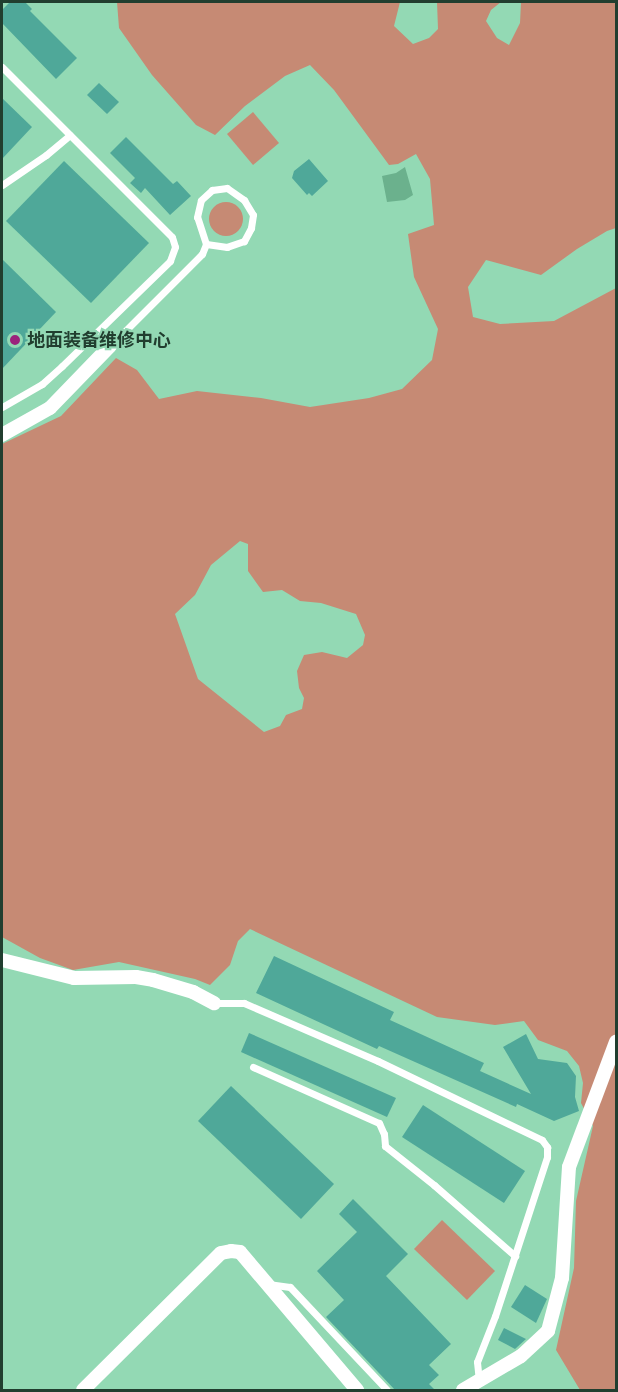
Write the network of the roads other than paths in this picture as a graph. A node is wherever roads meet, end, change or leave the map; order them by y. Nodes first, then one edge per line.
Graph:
1 (2, 67) edge
2 (70, 135) junction
3 (2, 185) edge
4 (206, 244) junction
5 (110, 346) joint
6 (2, 407) edge
7 (2, 435) edge
8 (2, 960) edge
9 (214, 1003) joint
10 (616, 1042) edge
11 (253, 1067) dead end
12 (515, 1256) junction
13 (266, 1284) junction
14 (478, 1380) junction
15 (83, 1390) edge
16 (357, 1390) edge
17 (387, 1390) edge
18 (463, 1390) edge

1 - 2 lane
2 - 3 lane
2 - 6 lane
4 - 4 lane
4 - 5 lane
5 - 7 street
8 - 9 street
9 - 12 lane
10 - 14 street
11 - 12 lane
12 - 14 lane
13 - 15 street
13 - 16 street
13 - 17 lane
14 - 18 street

